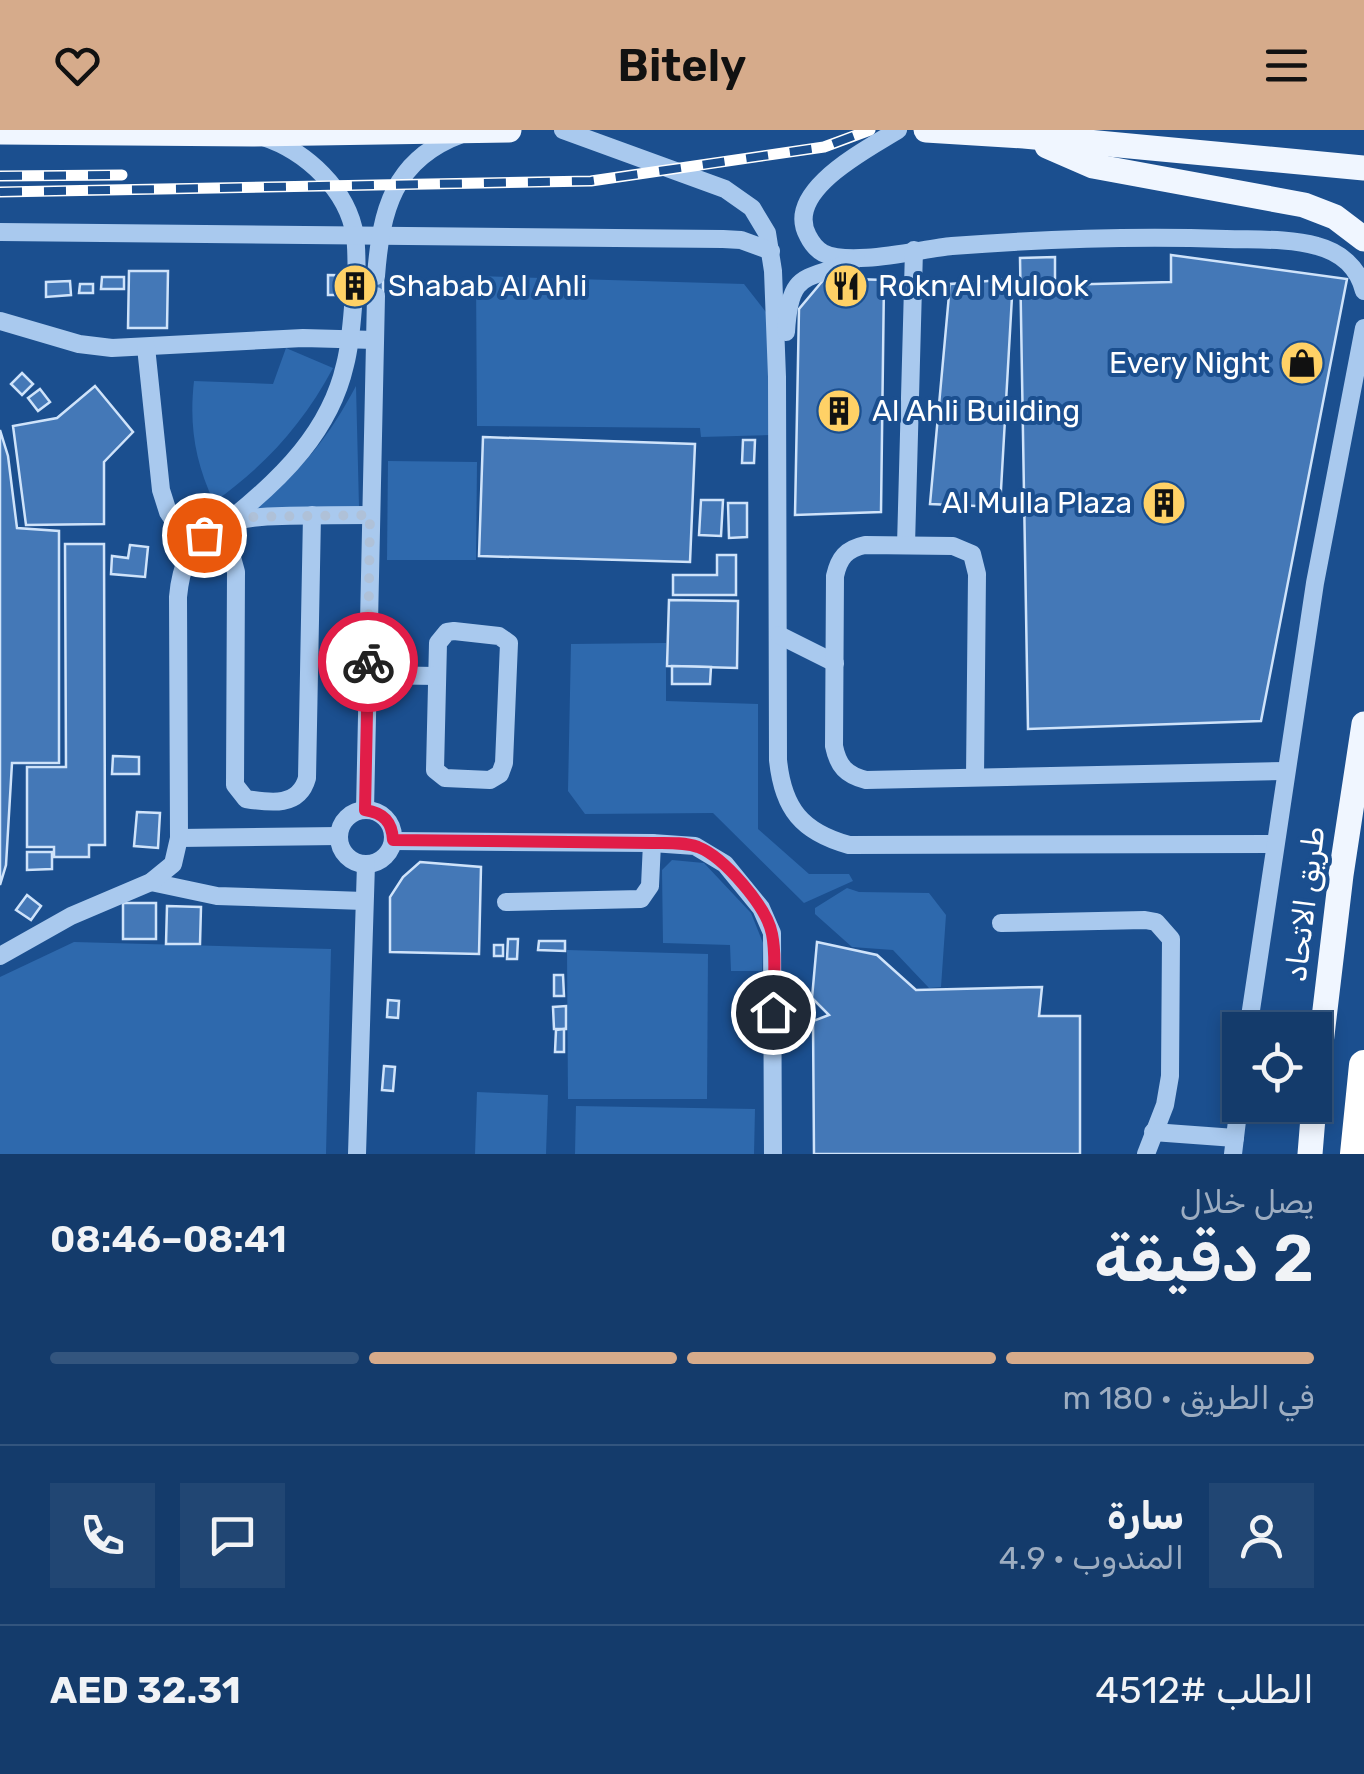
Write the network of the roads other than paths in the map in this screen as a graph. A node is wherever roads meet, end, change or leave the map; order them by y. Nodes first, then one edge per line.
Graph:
1 (509, 130) edge
2 (564, 130) edge
3 (898, 130) edge
4 (926, 130) edge
5 (472, 131) edge
6 (0, 132) edge
7 (253, 134) junction
8 (1024, 136) junction
9 (1364, 168) edge
10 (0, 232) edge
11 (355, 236) junction
12 (378, 236) junction
13 (1364, 239) edge
14 (914, 250) junction
15 (771, 251) junction
16 (861, 256) junction
17 (362, 282) junction
18 (1364, 291) edge
19 (376, 296) dead end
20 (0, 321) edge
21 (1364, 328) edge
22 (350, 340) junction
23 (375, 340) junction
24 (146, 348) junction
25 (778, 377) junction
26 (370, 515) junction
27 (312, 516) junction
28 (224, 523) junction
29 (906, 545) junction
30 (191, 547) junction
31 (779, 635) junction
32 (834, 663) junction
33 (368, 675) junction
34 (437, 676) junction
35 (1364, 724) edge
36 (1285, 771) junction
37 (975, 778) junction
38 (365, 810) junction
39 (339, 836) junction
40 (179, 838) junction
41 (393, 840) junction
42 (652, 843) junction
43 (1274, 844) junction
44 (366, 864) junction
45 (151, 882) junction
46 (364, 901) junction
47 (506, 902) dead end
48 (1001, 922) dead end
49 (0, 956) edge
50 (1251, 1012) edge
51 (1325, 1012) edge
52 (1364, 1065) edge
53 (1313, 1122) edge
54 (1153, 1132) junction
55 (1234, 1146) edge
56 (358, 1154) edge
57 (772, 1154) edge
58 (1146, 1154) edge
59 (1310, 1154) edge
60 (1356, 1154) edge

1 - 5 main road
2 - 15 lane
3 - 16 lane
4 - 8 main road
5 - 7 main road
5 - 12 lane
6 - 7 main road
7 - 11 lane
8 - 9 main road
8 - 13 main road
10 - 11 lane
11 - 12 lane
11 - 17 lane
12 - 15 lane
12 - 17 lane
14 - 16 lane
14 - 18 lane
14 - 29 lane
15 - 25 lane
16 - 25 lane
17 - 22 lane
19 - 23 lane
20 - 24 lane
21 - 36 lane
22 - 23 lane
22 - 24 lane
22 - 28 lane
23 - 26 lane
24 - 30 lane
25 - 31 lane
26 - 27 lane
26 - 33 lane
27 - 28 lane
27 - 28 lane
28 - 30 lane
29 - 32 lane
29 - 37 lane
30 - 40 lane
31 - 32 lane
31 - 43 lane
32 - 37 lane
33 - 34 lane
33 - 38 lane
34 - 34 lane
35 - 51 main road, طريق الاتحاد
36 - 37 lane
36 - 43 lane
38 - 39 lane
38 - 41 lane
39 - 40 lane
39 - 44 lane
40 - 45 lane
41 - 42 lane
41 - 44 lane
42 - 47 lane
42 - 57 lane
43 - 50 lane
44 - 46 lane
45 - 46 lane
45 - 49 lane
46 - 56 lane
48 - 54 lane
52 - 60 highway
53 - 59 main road
54 - 55 lane
54 - 58 lane

